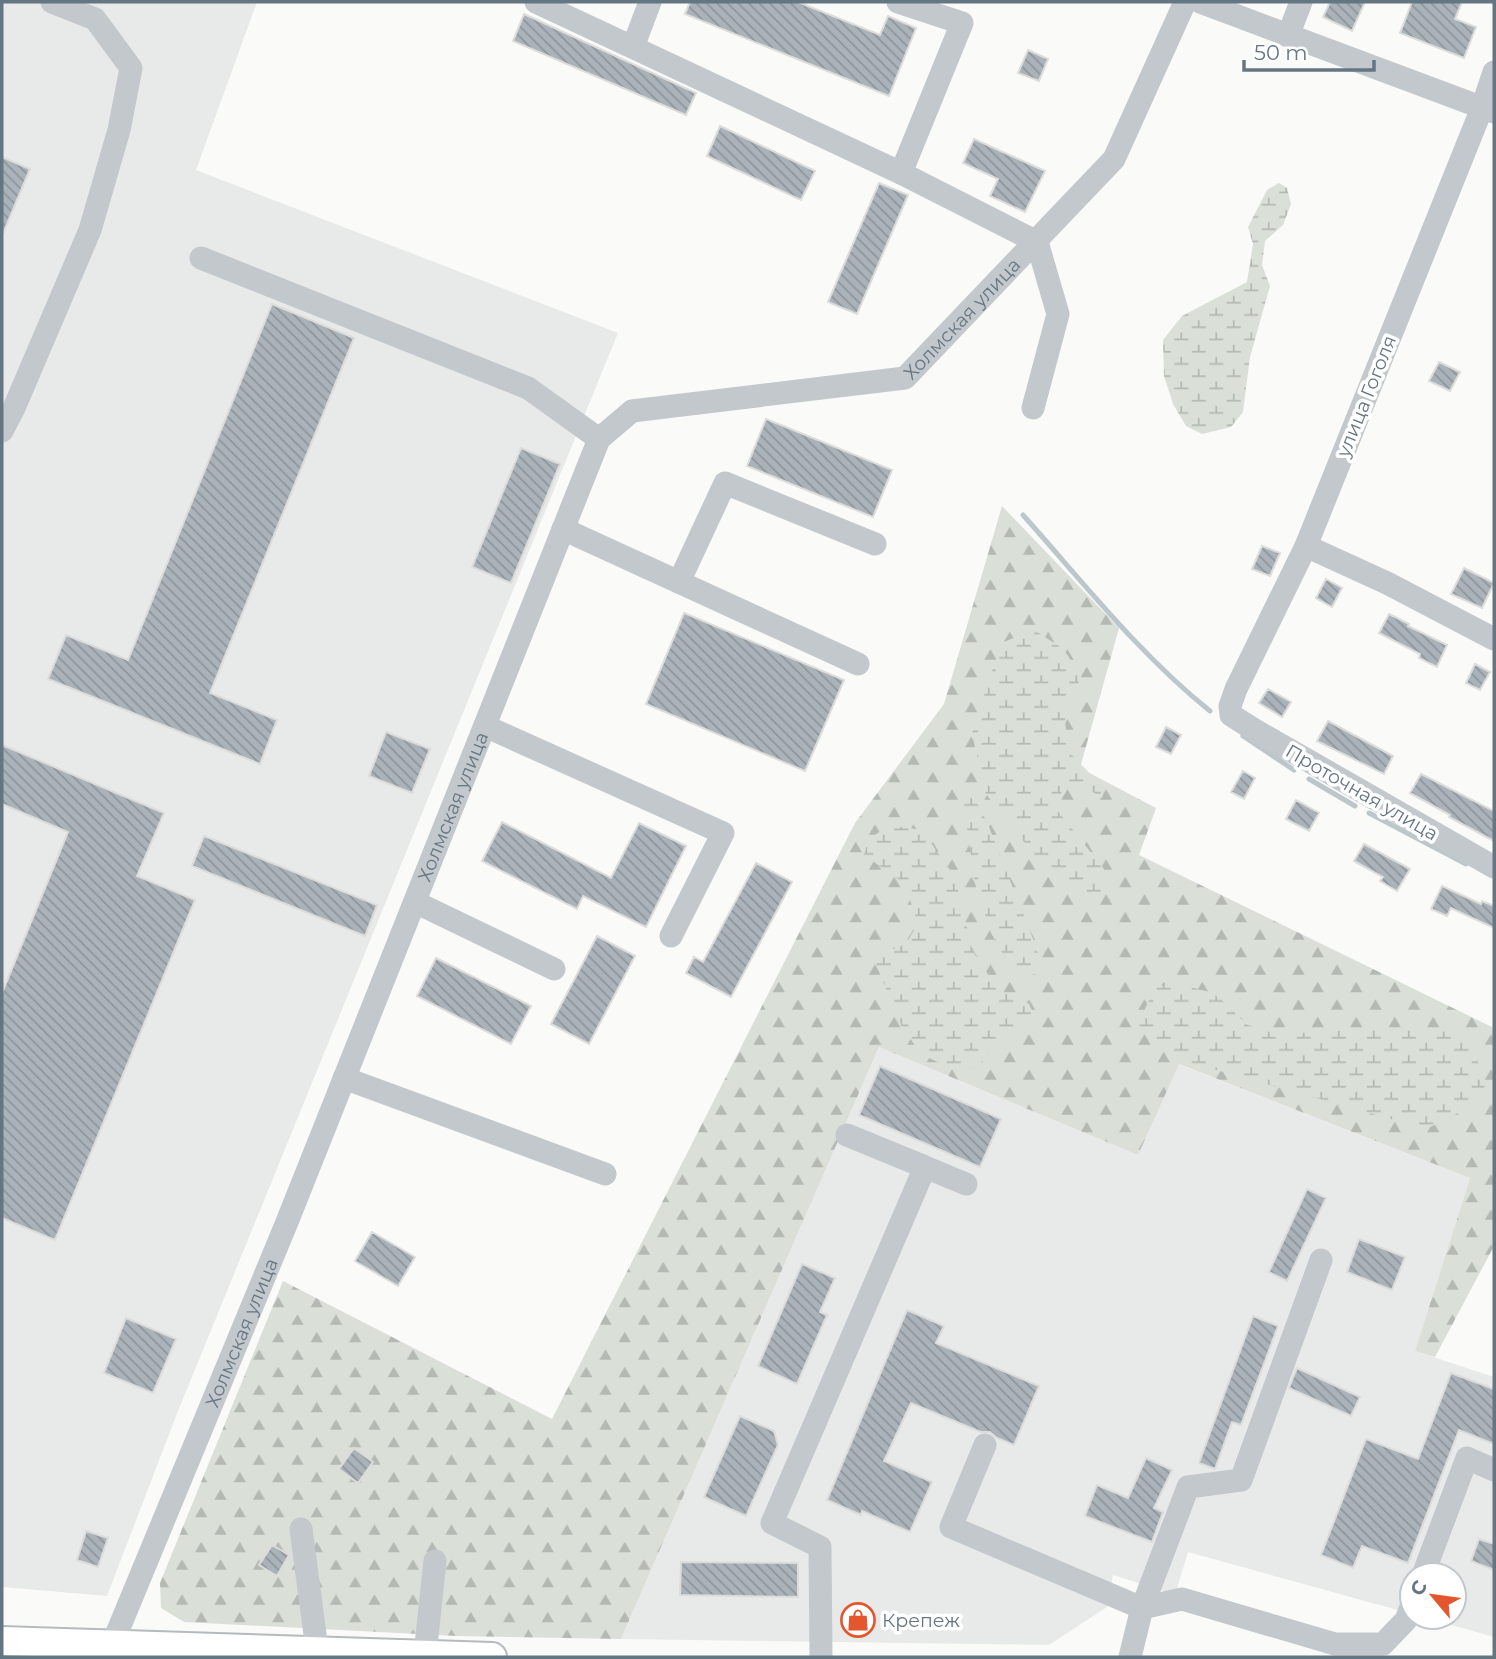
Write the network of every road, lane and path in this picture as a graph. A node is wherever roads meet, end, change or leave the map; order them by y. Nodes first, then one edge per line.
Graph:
1 (52, 2) edge
2 (537, 2) edge
3 (650, 2) edge
4 (898, 2) edge
5 (1185, 2) edge
6 (1200, 2) edge
7 (1301, 2) edge
8 (1288, 36) junction
9 (633, 47) junction
10 (1494, 72) edge
11 (1488, 110) edge
12 (901, 173) junction
13 (1037, 242) junction
14 (201, 258) dead end
15 (1032, 408) dead end
16 (2, 431) edge
17 (599, 439) junction
18 (563, 529) junction
19 (875, 544) dead end
20 (1306, 546) junction
21 (679, 582) junction
22 (1494, 639) edge
23 (858, 664) dead end
24 (1231, 715) joint
25 (485, 726) junction
26 (1494, 867) edge
27 (415, 902) junction
28 (671, 936) dead end
29 (554, 969) dead end
30 (344, 1078) junction
31 (847, 1135) dead end
32 (925, 1167) junction
33 (605, 1174) dead end
34 (965, 1184) dead end
35 (1321, 1260) dead end
36 (985, 1445) dead end
37 (1494, 1470) edge
38 (301, 1529) dead end
39 (435, 1561) dead end
40 (1428, 1561) edge
41 (1142, 1608) junction
42 (1398, 1628) edge
43 (2, 1641) edge
44 (112, 1646) junction
45 (318, 1655) edge
46 (425, 1655) junction
47 (492, 1657) edge
48 (821, 1657) edge
49 (1130, 1657) edge

1 - 16 street
2 - 9 street
3 - 9 street
4 - 12 street
5 - 13 street, Холмская улица
6 - 8 street
7 - 8 street
8 - 11 street
9 - 12 street
10 - 11 street, улица Гоголя
11 - 20 street, улица Гоголя
12 - 13 street
13 - 15 street
13 - 17 street, Холмская улица
14 - 17 street
17 - 18 street, Холмская улица
18 - 21 street
18 - 25 street, Холмская улица
19 - 21 street
20 - 22 street
20 - 24 street, улица Гоголя
21 - 23 street
24 - 26 street, Проточная улица
25 - 27 street, Холмская улица
25 - 28 street
27 - 29 street
27 - 30 street, Холмская улица
30 - 33 street
30 - 44 street, Холмская улица
31 - 32 street
32 - 34 street
32 - 48 street
35 - 41 street
36 - 41 street
37 - 40 street
38 - 45 street
39 - 46 street
41 - 42 street
41 - 49 street
43 - 44 main road
44 - 45 main road
45 - 46 main road
46 - 47 main road

